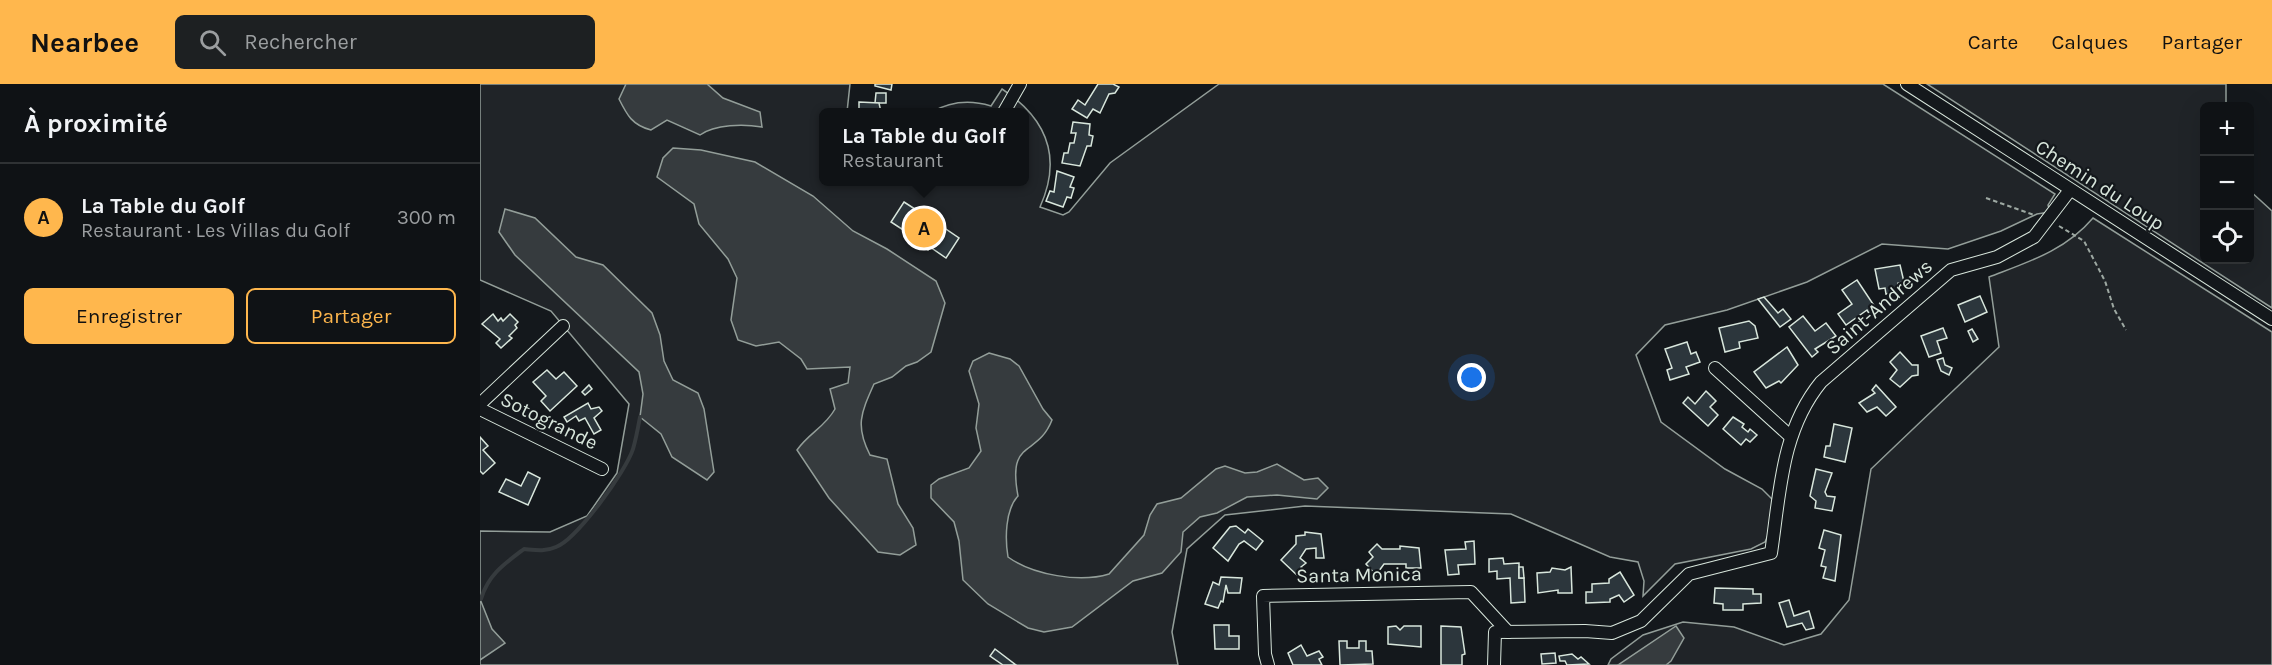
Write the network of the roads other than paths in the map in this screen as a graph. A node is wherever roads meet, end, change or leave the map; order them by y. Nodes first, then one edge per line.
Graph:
1 (1020, 84) edge
2 (1907, 84) edge
3 (1006, 108) edge
4 (2070, 190) junction
5 (2272, 319) edge
6 (563, 326) dead end
7 (1714, 368) dead end
8 (480, 404) edge
9 (480, 409) edge
10 (1790, 436) junction
11 (602, 469) dead end
12 (1508, 632) junction
13 (1268, 665) edge
14 (1494, 665) edge

1 - 3 street
2 - 4 street, Chemin du Loup
4 - 5 street, Chemin du Loup
4 - 10 street, Saint-Andrews
6 - 8 street, Sotogrande
7 - 10 street
9 - 11 street, Sotogrande
10 - 12 street, Saint-Andrews
12 - 13 street, Santa Monica
12 - 14 street, Saint-Andrews

